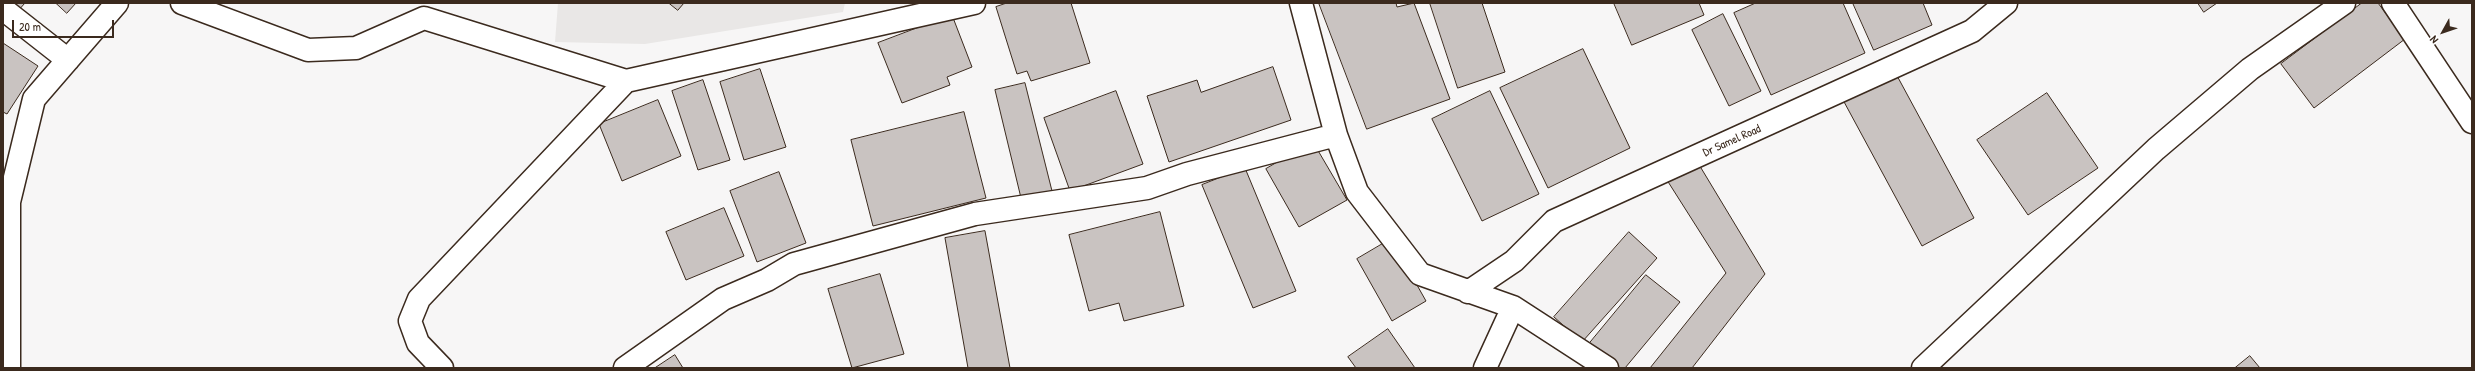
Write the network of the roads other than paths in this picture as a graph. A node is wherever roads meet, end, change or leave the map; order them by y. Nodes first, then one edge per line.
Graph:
1 (117, 3) edge
2 (182, 3) edge
3 (974, 3) edge
4 (1301, 3) edge
5 (2006, 3) edge
6 (2344, 3) edge
7 (2393, 3) edge
8 (3, 9) edge
9 (68, 60) junction
10 (626, 81) junction
11 (2472, 122) edge
12 (1336, 135) junction
13 (1468, 292) junction
14 (1513, 307) junction
15 (9, 368) edge
16 (442, 368) edge
17 (625, 368) edge
18 (1484, 368) edge
19 (1607, 368) edge
20 (1923, 368) edge

1 - 9 street
2 - 10 street
3 - 10 street
4 - 12 street
5 - 13 street, Dr Samel Road
6 - 20 street
7 - 11 street
8 - 9 street
9 - 15 street
10 - 16 street
12 - 13 street
12 - 17 street
13 - 14 street
14 - 18 street
14 - 19 street

